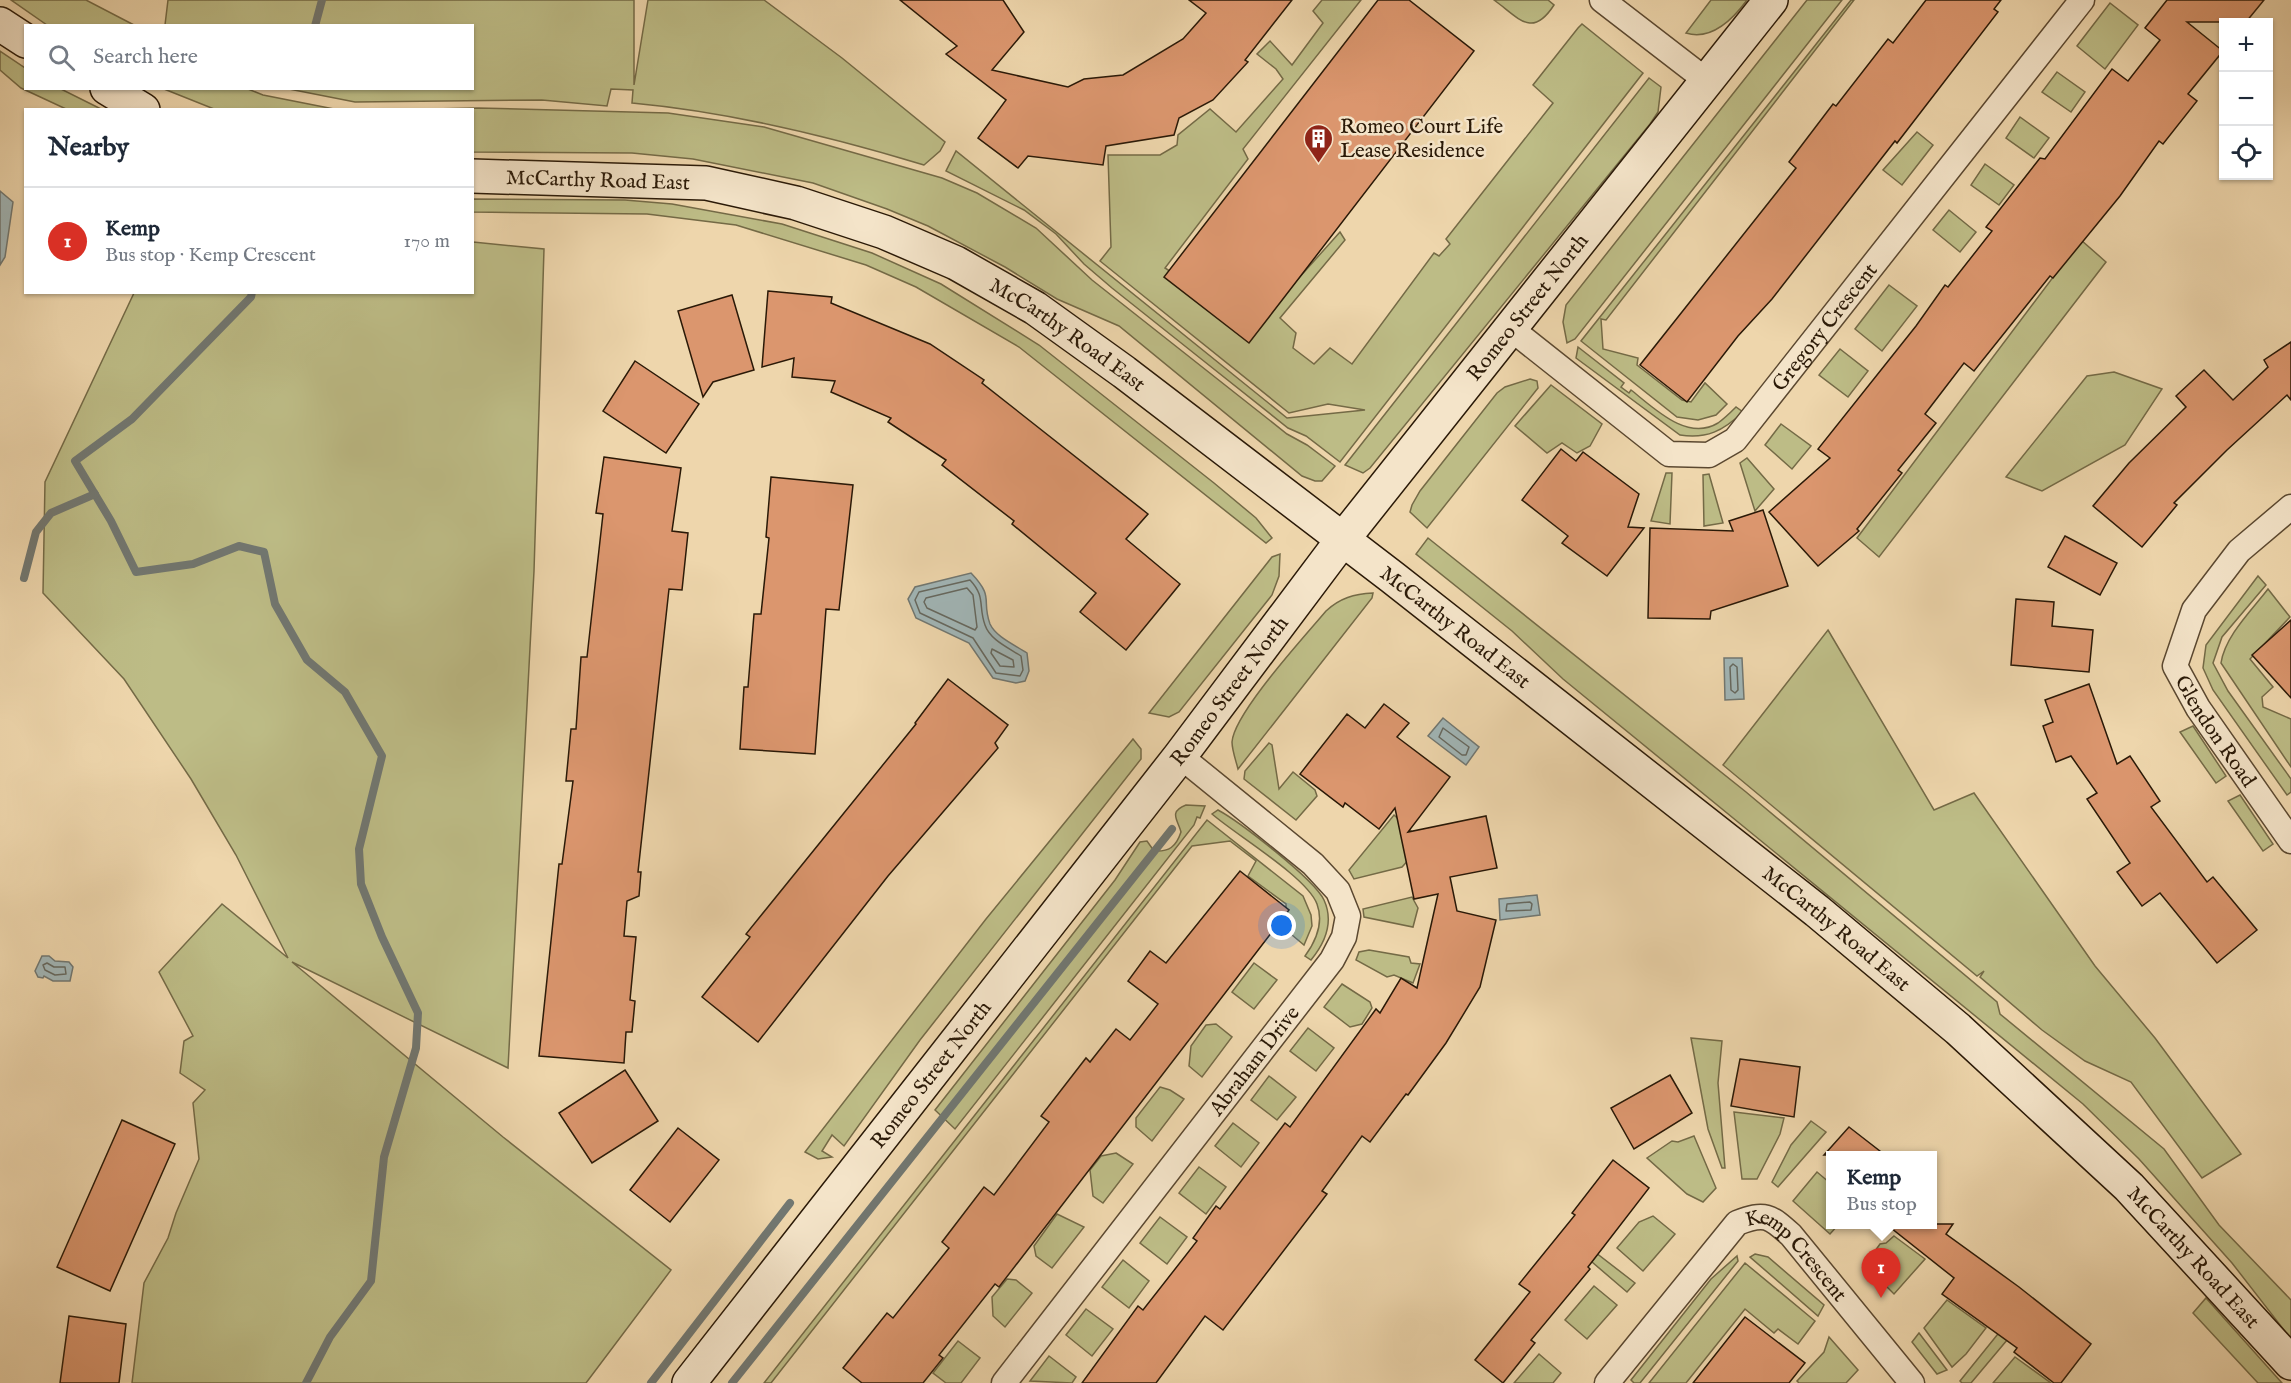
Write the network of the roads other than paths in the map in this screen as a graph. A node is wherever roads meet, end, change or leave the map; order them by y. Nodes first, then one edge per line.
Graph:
1 (1602, 0) edge
2 (1771, 0) edge
3 (2082, 0) edge
4 (0, 24) edge
5 (24, 40) edge
6 (1707, 81) junction
7 (110, 90) edge
8 (140, 108) edge
9 (474, 176) edge
10 (1510, 328) junction
11 (2291, 507) edge
12 (1343, 539) junction
13 (1180, 756) junction
14 (2291, 841) edge
15 (2291, 1363) edge
16 (689, 1383) edge
17 (1004, 1383) edge
18 (1607, 1383) edge
19 (1912, 1383) edge

1 - 6 street
2 - 6 street, Romeo Street North
3 - 10 street, Gregory Crescent
4 - 5 street
6 - 10 street, Romeo Street North
7 - 8 street
9 - 12 street, McCarthy Road East
10 - 12 street, Romeo Street North
11 - 14 street, Glendon Road
12 - 13 street, Romeo Street North
12 - 15 street, McCarthy Road East
13 - 16 street, Romeo Street North
13 - 17 street, Abraham Drive
18 - 19 street, Kemp Crescent

